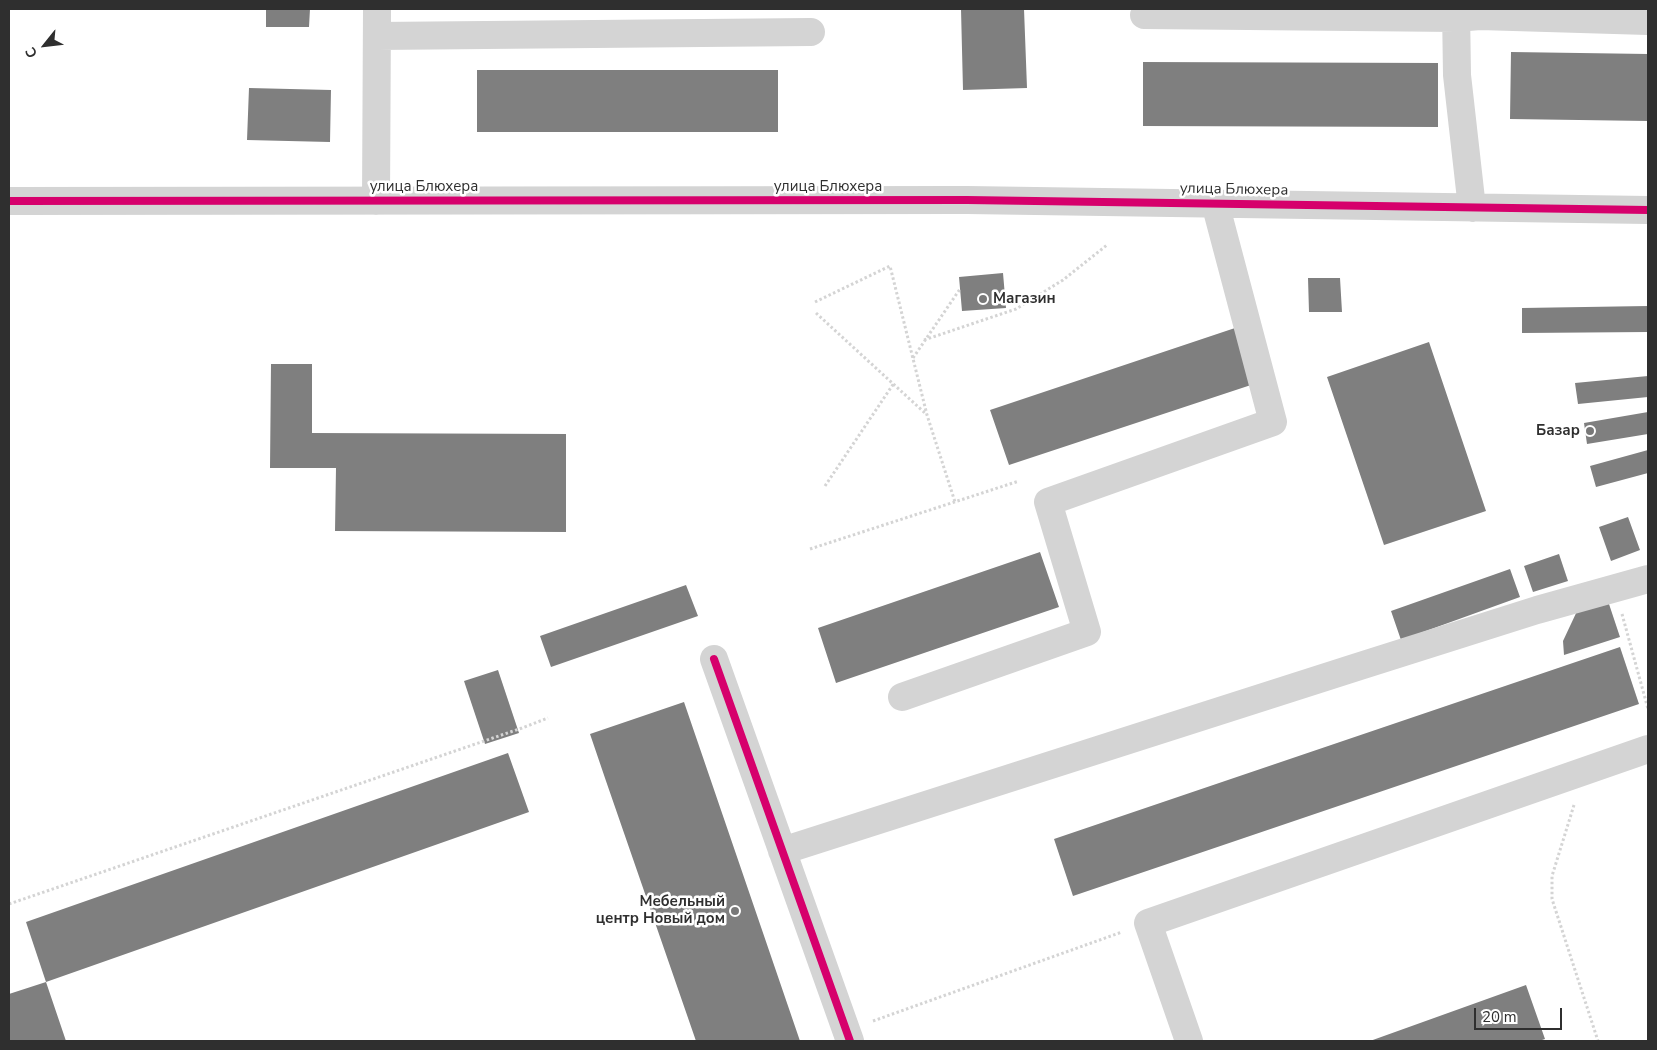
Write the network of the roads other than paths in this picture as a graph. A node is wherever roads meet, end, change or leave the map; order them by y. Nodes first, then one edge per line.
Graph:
1 (377, 9) edge
2 (1456, 14) edge
3 (1144, 15) dead end
4 (1648, 20) edge
5 (811, 32) dead end
6 (376, 36) junction
7 (9, 201) edge
8 (376, 201) junction
9 (1215, 203) junction
10 (1472, 208) junction
11 (1648, 210) edge
12 (1648, 578) edge
13 (714, 658) dead end
14 (902, 697) dead end
15 (1648, 749) edge
16 (782, 850) junction
17 (848, 1036) edge
18 (1189, 1041) edge

1 - 6 street
2 - 3 street
2 - 4 street
2 - 10 street
5 - 6 street
6 - 8 street
7 - 8 street, улица Блюхера
8 - 9 street, улица Блюхера
9 - 10 street, улица Блюхера
9 - 14 street
10 - 11 street, улица Блюхера
12 - 16 street
13 - 16 street
15 - 18 street
16 - 17 street

